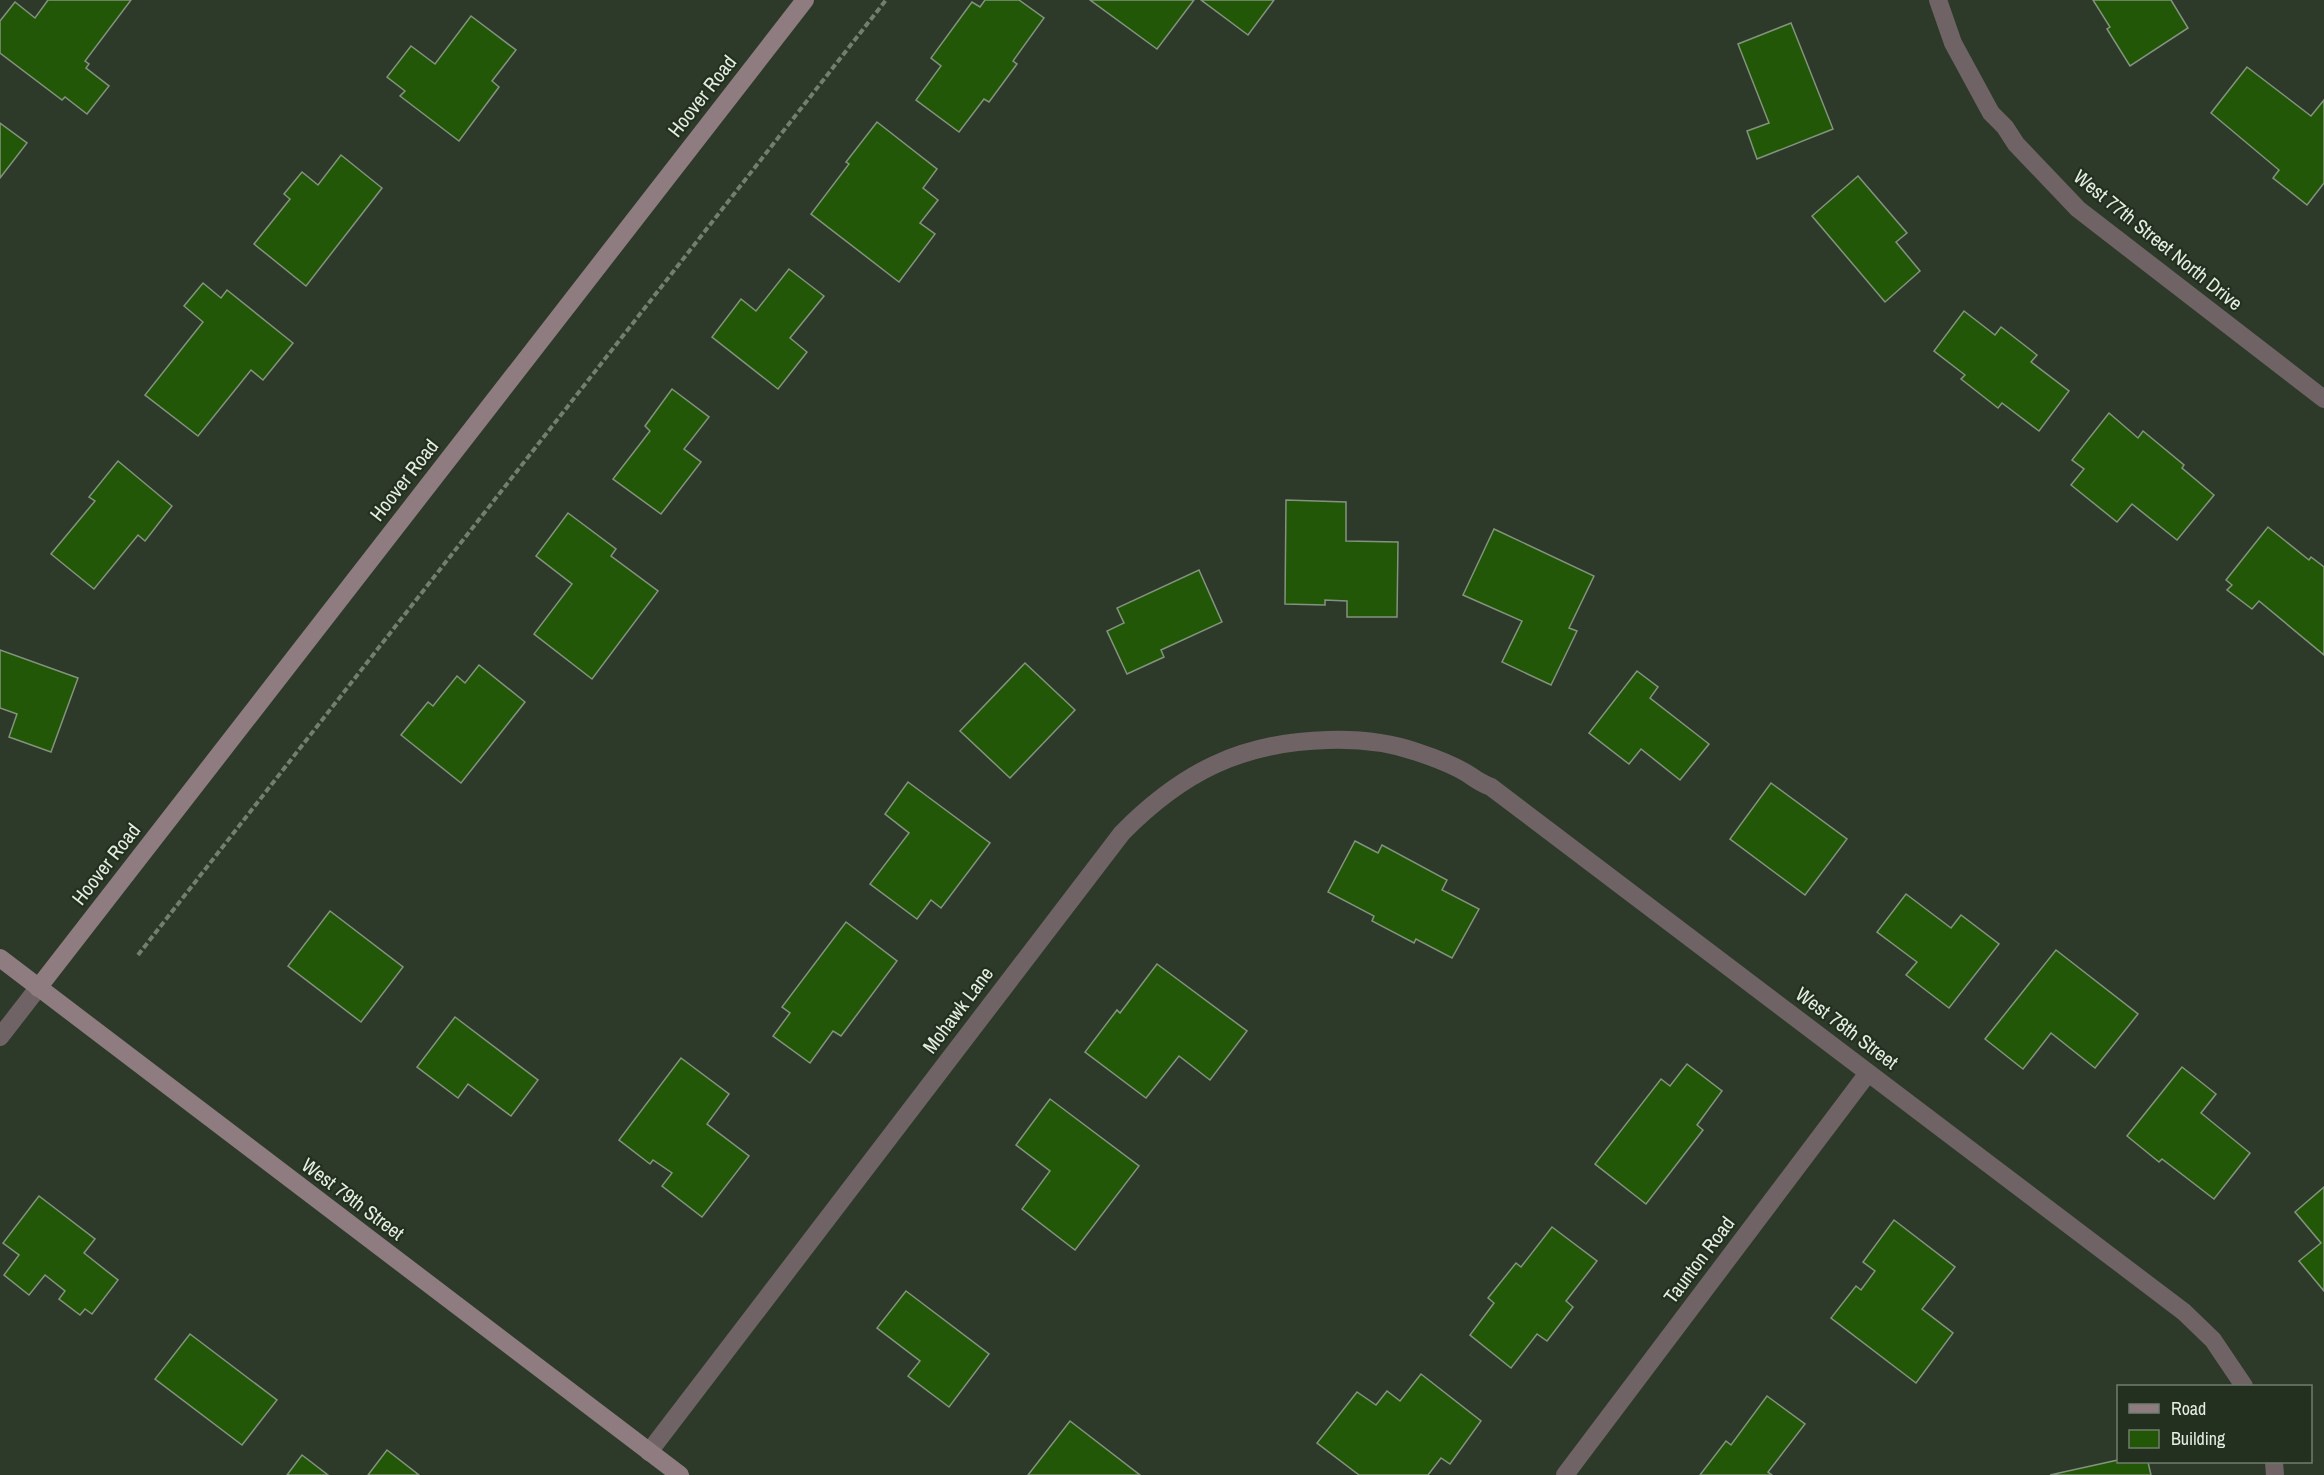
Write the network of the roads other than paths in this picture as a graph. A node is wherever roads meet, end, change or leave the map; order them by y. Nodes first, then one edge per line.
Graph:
1 (805, 0) edge
2 (1938, 0) edge
3 (2324, 399) edge
4 (1393, 744) joint
5 (0, 958) edge
6 (38, 988) junction
7 (0, 1037) edge
8 (1868, 1073) junction
9 (2243, 1385) edge
10 (649, 1452) junction
11 (680, 1475) edge
12 (1565, 1475) edge

1 - 6 street, Hoover Road
2 - 3 street, West 77th Street North Drive
4 - 8 street, West 78th Street
4 - 10 street, Mohawk Lane
5 - 6 street, West 79th Street
6 - 7 street
6 - 10 street, West 79th Street
8 - 9 street, West 78th Street
8 - 12 street, Taunton Road
10 - 11 street, West 79th Street

